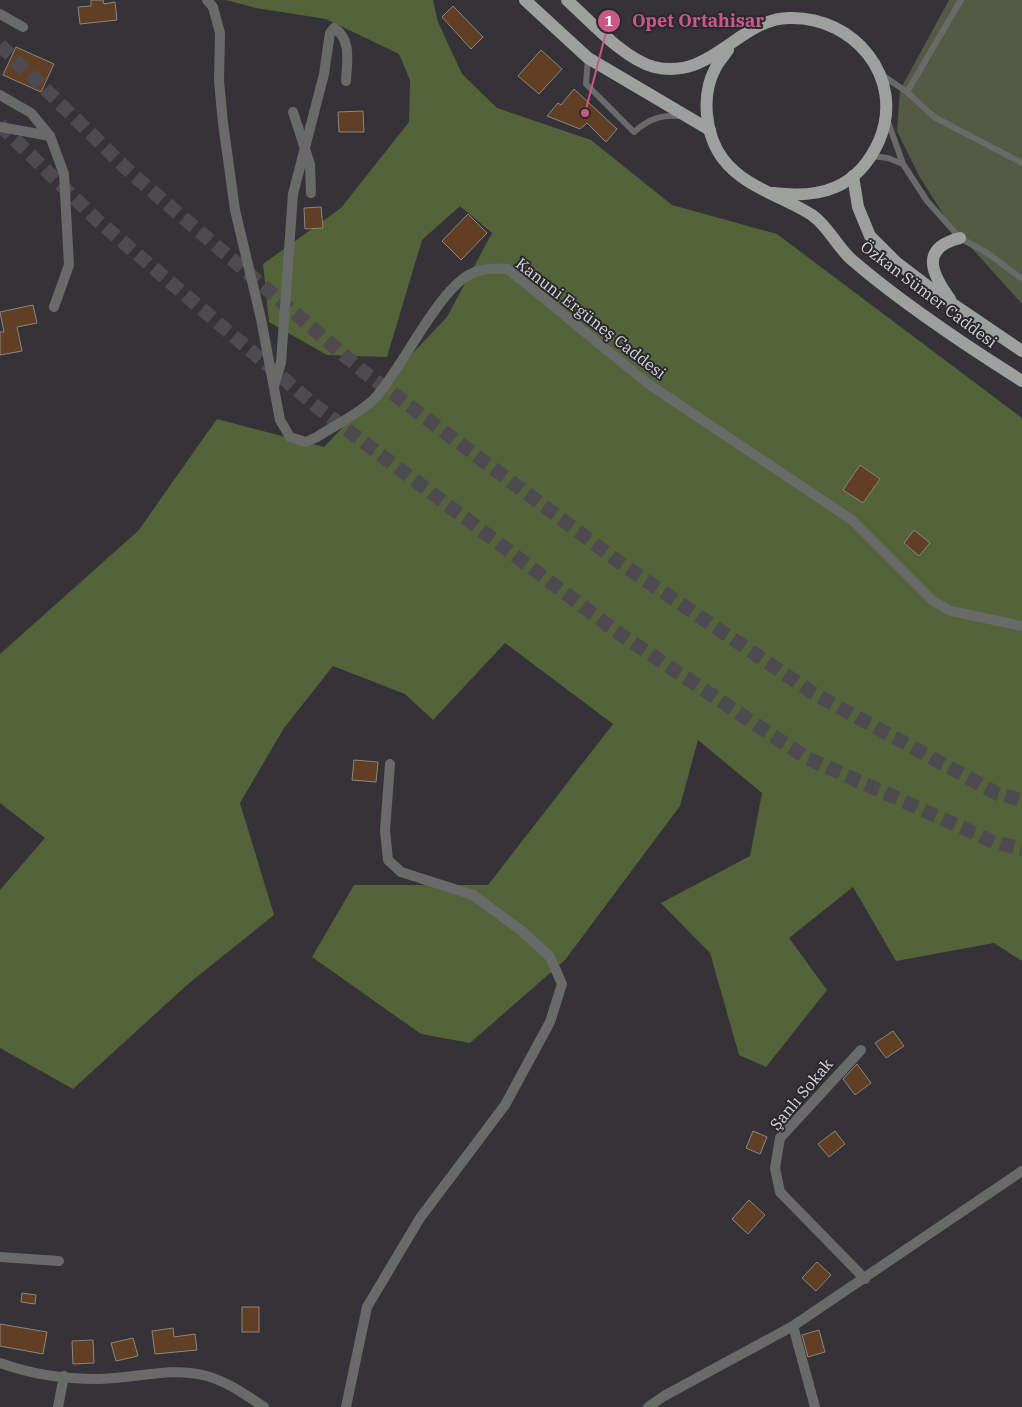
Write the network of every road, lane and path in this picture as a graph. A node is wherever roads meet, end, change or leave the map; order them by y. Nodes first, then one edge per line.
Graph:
1 (207, 0) edge
2 (525, 0) edge
3 (567, 0) edge
4 (961, 0) edge
5 (0, 14) edge
6 (23, 27) dead end
7 (732, 44) junction
8 (588, 58) junction
9 (880, 74) junction
10 (346, 81) dead end
11 (907, 92) junction
12 (0, 95) edge
13 (293, 112) dead end
14 (886, 114) junction
15 (688, 117) junction
16 (0, 127) edge
17 (710, 130) junction
18 (50, 136) junction
19 (306, 147) junction
20 (872, 156) junction
21 (1022, 163) edge
22 (903, 164) junction
23 (853, 176) junction
24 (311, 193) dead end
25 (773, 194) junction
26 (960, 238) junction
27 (1022, 279) edge
28 (54, 307) dead end
29 (956, 307) junction
30 (1022, 351) edge
31 (1022, 381) edge
32 (274, 386) junction
33 (1022, 626) edge
34 (390, 764) dead end
35 (861, 1050) dead end
36 (1022, 1171) edge
37 (0, 1257) edge
38 (59, 1262) dead end
39 (865, 1278) junction
40 (793, 1326) junction
41 (0, 1363) edge
42 (64, 1376) junction
43 (262, 1406) edge
44 (58, 1407) edge
45 (346, 1407) edge
46 (648, 1407) edge
47 (814, 1407) edge

1 - 32 street, Kanuni Ergüneş Caddesi
2 - 8 main road
3 - 7 main road, Özkan Sümer Caddesi
4 - 11 lane
5 - 6 street
7 - 9 main road, Özkan Sümer Caddesi
7 - 17 main road, Özkan Sümer Caddesi
8 - 15 main road
8 - 15 lane
9 - 11 lane
9 - 14 main road, Özkan Sümer Caddesi
10 - 19 street
11 - 21 lane
12 - 18 street
13 - 19 street
14 - 20 main road, Özkan Sümer Caddesi
14 - 22 lane
15 - 17 main road
16 - 18 street
17 - 25 main road, Özkan Sümer Caddesi
18 - 28 street
19 - 24 street
19 - 32 street
20 - 22 lane
20 - 23 main road, Özkan Sümer Caddesi
22 - 26 lane
23 - 25 main road, Özkan Sümer Caddesi
23 - 29 main road, Özkan Sümer Caddesi
25 - 31 main road, Özkan Sümer Caddesi
26 - 27 lane
26 - 29 main road
29 - 30 main road, Özkan Sümer Caddesi
32 - 33 street, Kanuni Ergüneş Caddesi
34 - 45 street
35 - 39 street, Şanlı Sokak
36 - 39 street
37 - 38 street
39 - 40 street
40 - 46 street
40 - 47 street
41 - 42 street
42 - 43 street
42 - 44 street

